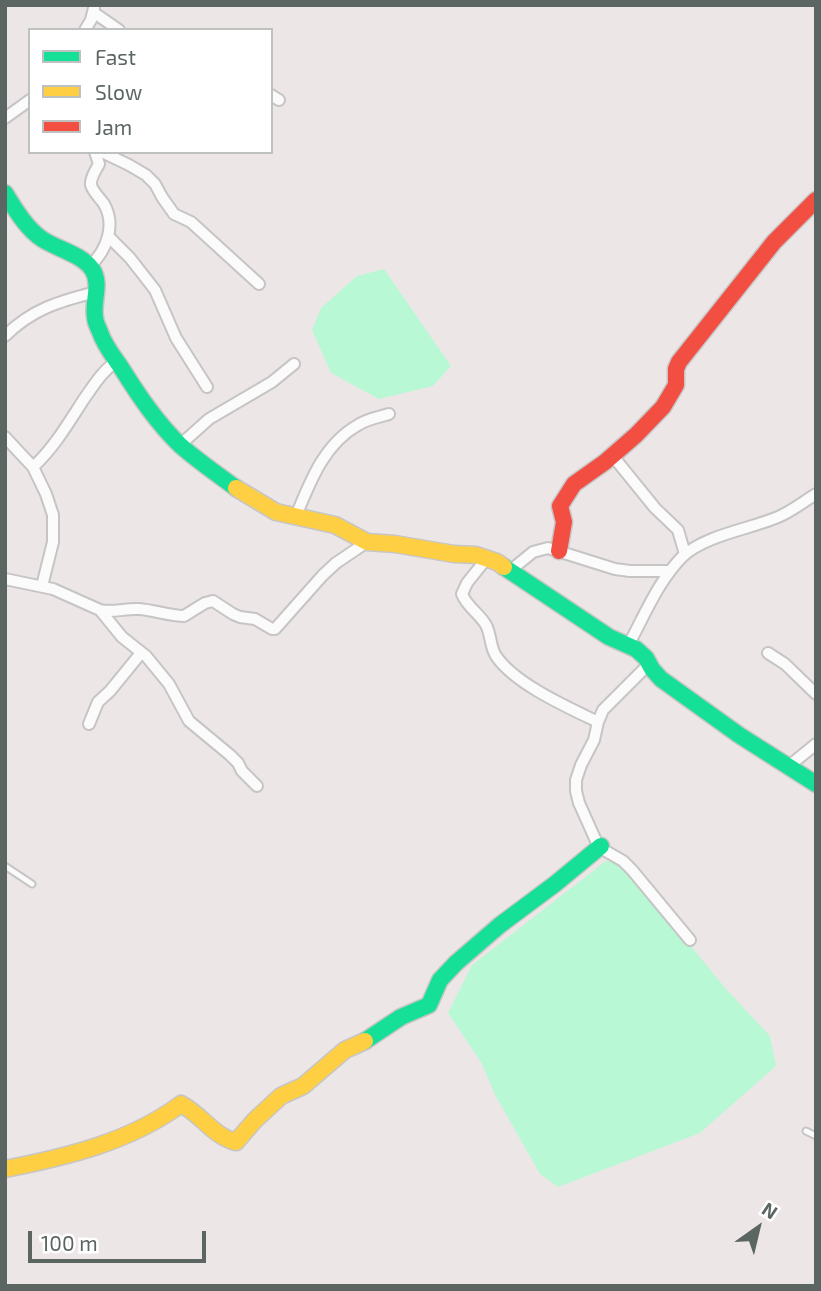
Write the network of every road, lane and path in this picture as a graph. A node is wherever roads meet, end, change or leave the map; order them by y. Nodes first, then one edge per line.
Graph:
1 (94, 9) edge
2 (86, 28) edge
3 (117, 28) edge
4 (28, 101) edge
5 (5, 118) edge
6 (96, 154) edge
7 (106, 154) edge
8 (5, 193) edge
9 (816, 200) edge
10 (108, 236) junction
11 (90, 265) junction
12 (259, 284) dead end
13 (96, 292) junction
14 (5, 336) edge
15 (117, 361) junction
16 (294, 364) dead end
17 (207, 387) dead end
18 (389, 414) dead end
19 (5, 437) edge
20 (180, 445) junction
21 (612, 455) junction
22 (33, 467) junction
23 (816, 494) edge
24 (296, 516) junction
25 (367, 542) junction
26 (559, 551) junction
27 (685, 554) junction
28 (487, 558) junction
29 (511, 570) junction
30 (670, 571) junction
31 (5, 579) edge
32 (42, 586) junction
33 (100, 610) junction
34 (629, 644) junction
35 (141, 653) junction
36 (768, 653) dead end
37 (649, 664) junction
38 (816, 694) edge
39 (598, 722) junction
40 (89, 724) dead end
41 (816, 744) edge
42 (789, 766) junction
43 (816, 784) edge
44 (257, 786) dead end
45 (601, 846) junction
46 (5, 866) edge
47 (32, 884) dead end
48 (690, 940) dead end
49 (806, 1131) dead end
50 (816, 1136) edge
51 (5, 1169) edge

1 - 2 street
1 - 3 street
4 - 5 street
6 - 10 street
7 - 12 street
8 - 11 street
9 - 21 street
10 - 11 street
10 - 17 street
11 - 13 street
13 - 14 street
13 - 15 street
15 - 20 street
15 - 22 street
16 - 20 street
18 - 24 street
19 - 22 street
20 - 24 street
21 - 26 street
21 - 27 street
22 - 32 street
23 - 27 street
24 - 25 street
25 - 28 street
25 - 33 street
26 - 29 street
26 - 30 street
27 - 30 street
28 - 29 street
28 - 39 street
29 - 34 street
30 - 34 street
31 - 32 street
32 - 33 street
33 - 35 street
34 - 37 street
35 - 40 street
35 - 44 street
36 - 38 street
37 - 39 street
37 - 42 street
39 - 45 street
41 - 42 street
42 - 43 street
45 - 48 street
45 - 51 street
46 - 47 lane
49 - 50 lane

